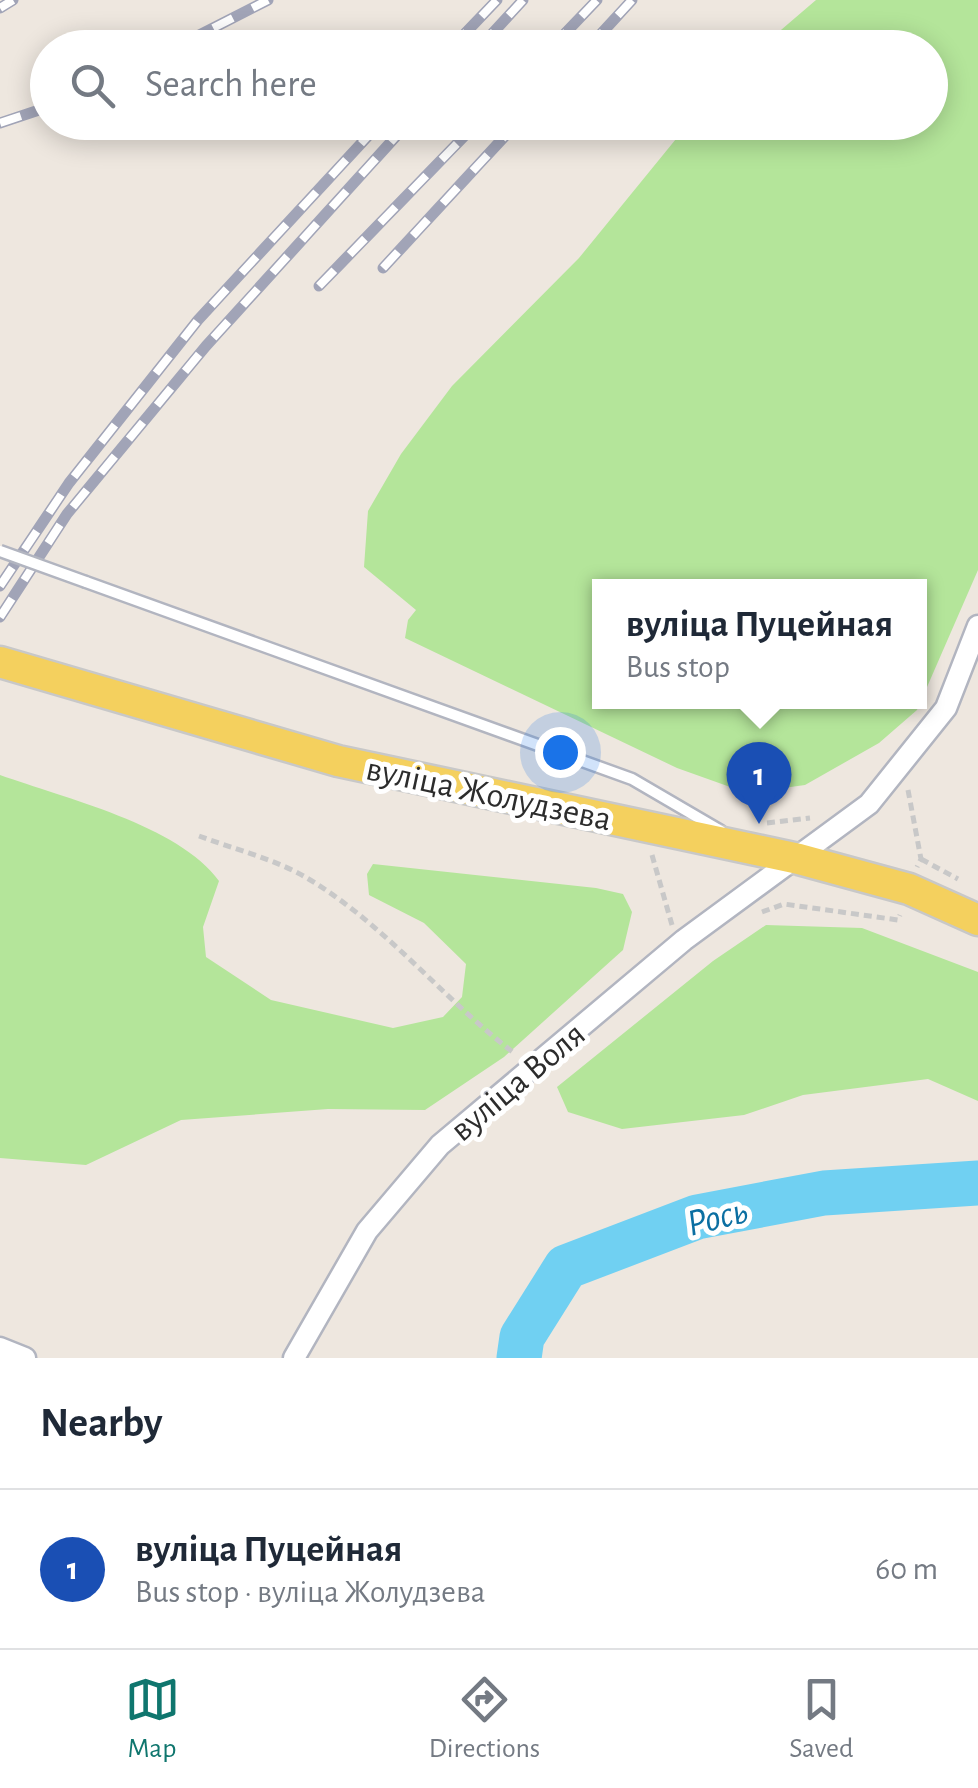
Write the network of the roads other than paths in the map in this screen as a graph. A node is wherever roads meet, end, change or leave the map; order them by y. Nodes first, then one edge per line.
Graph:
1 (0, 551) edge
2 (978, 626) edge
3 (0, 662) edge
4 (750, 848) junction
5 (799, 859) junction
6 (978, 920) edge
7 (0, 1348) edge
8 (25, 1358) edge
9 (294, 1358) edge

1 - 4 lane, bridge
2 - 5 street, вуліца Воля
3 - 4 main road, вуліца Жолудзева
4 - 5 main road, вуліца Жолудзева
5 - 6 main road, вуліца Жолудзева
5 - 9 street, вуліца Воля
7 - 8 street

